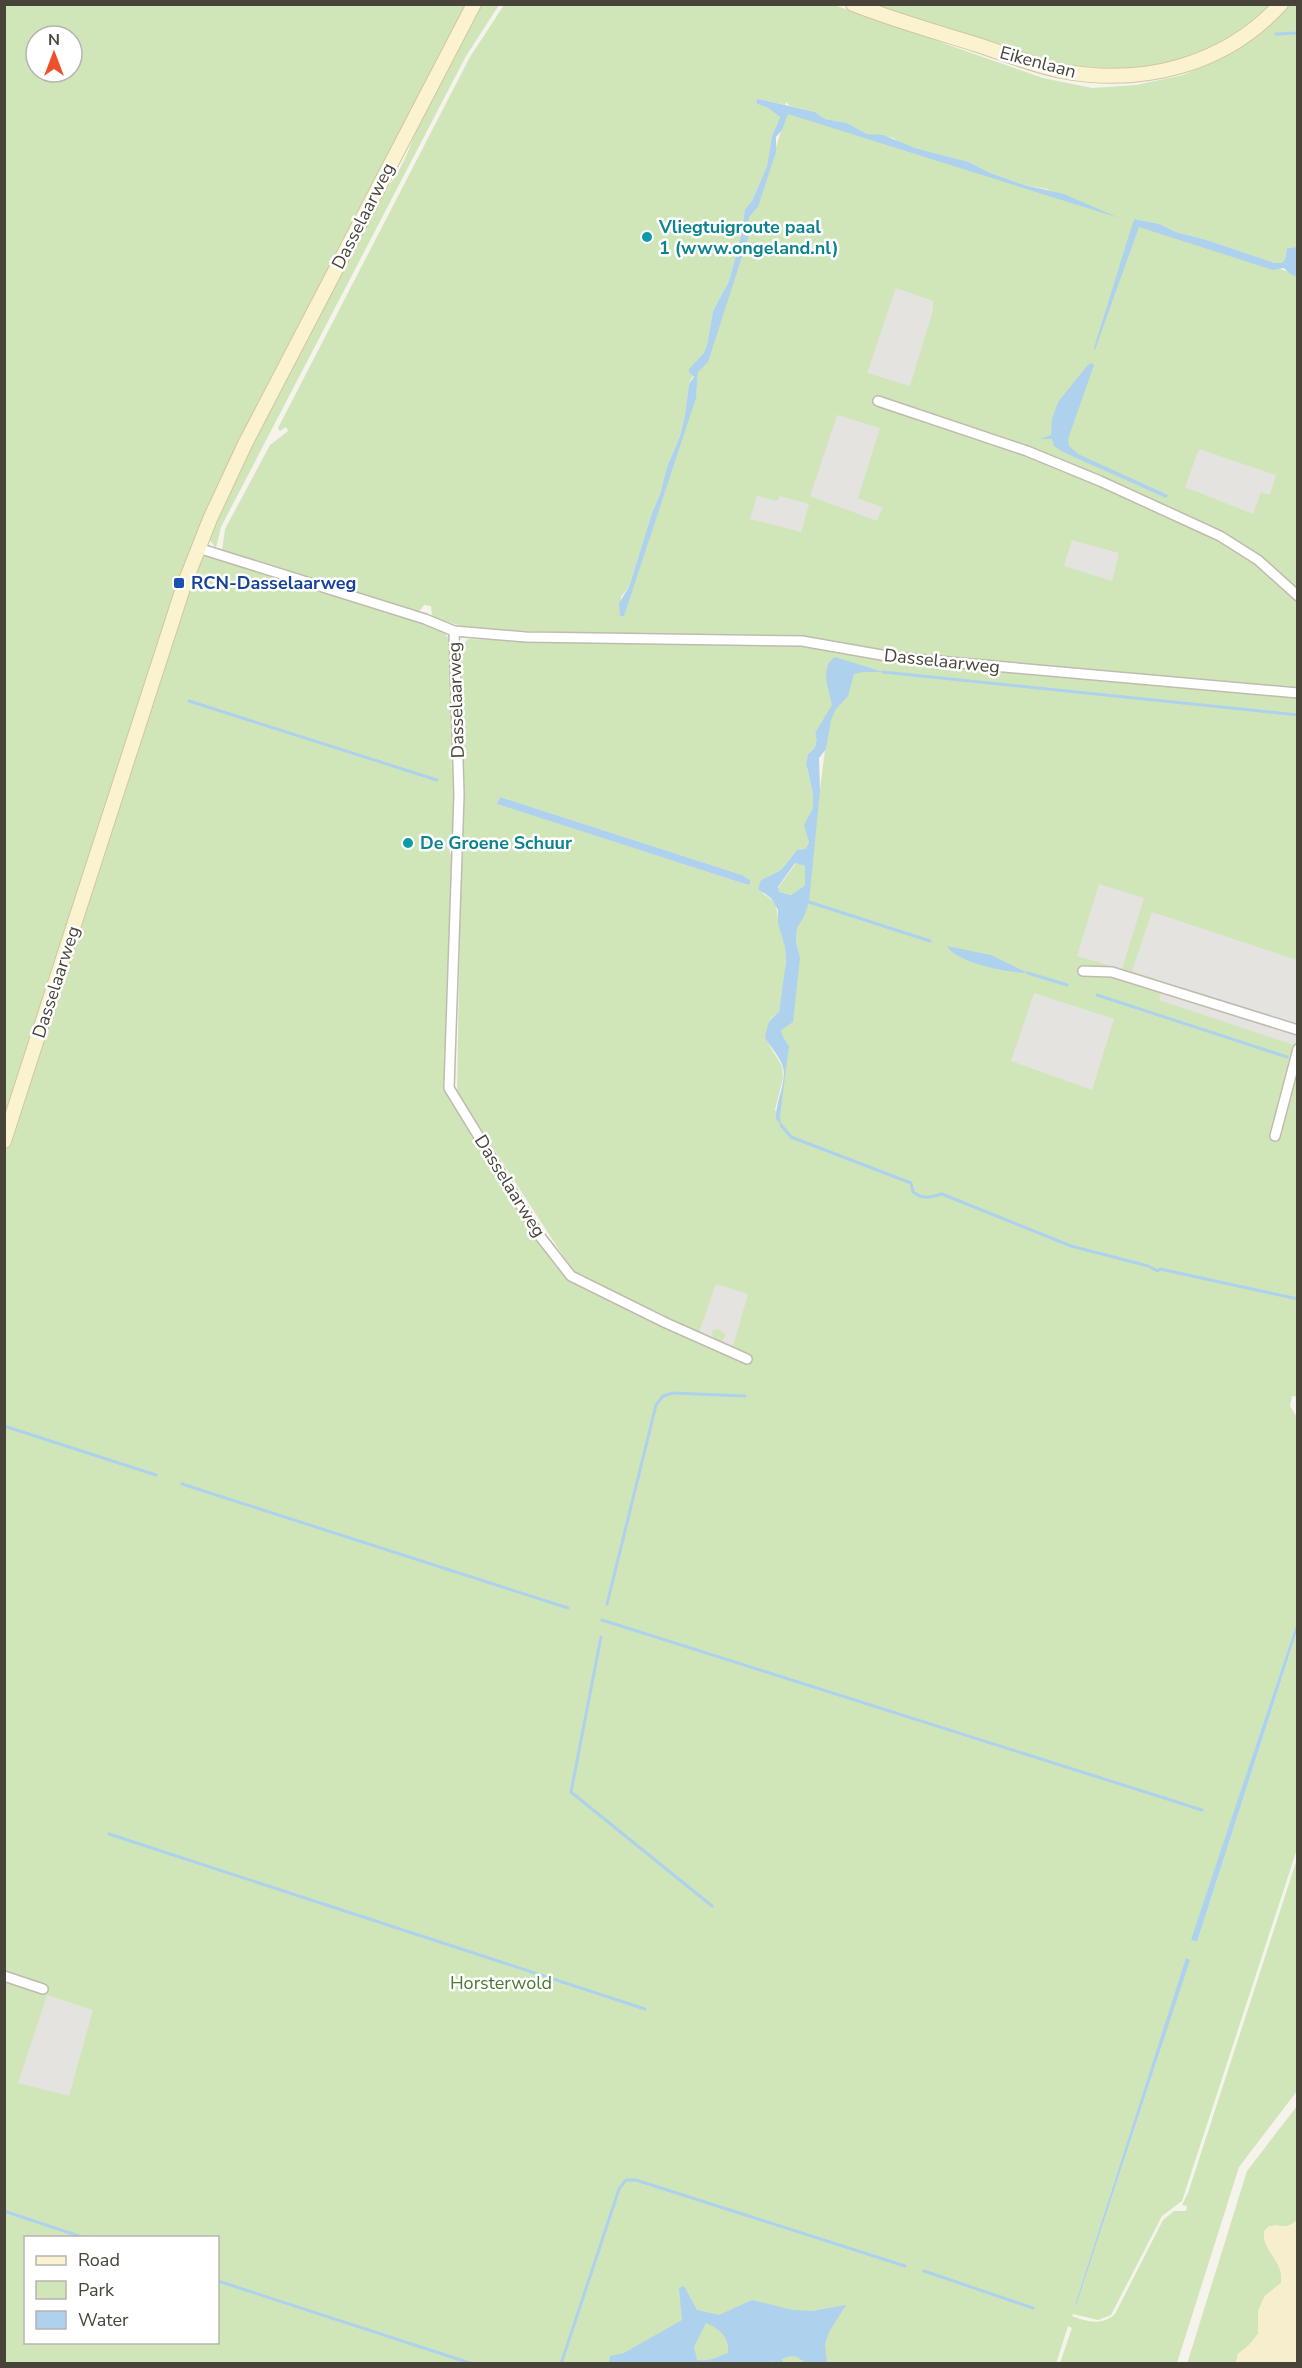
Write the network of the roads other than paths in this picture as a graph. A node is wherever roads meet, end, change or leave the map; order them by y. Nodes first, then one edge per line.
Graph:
1 (474, 4) edge
2 (853, 4) edge
3 (1281, 4) edge
4 (878, 401) dead end
5 (198, 548) junction
6 (1298, 596) edge
7 (454, 631) junction
8 (1298, 693) edge
9 (1083, 971) dead end
10 (1298, 1030) edge
11 (1298, 1049) edge
12 (1275, 1136) dead end
13 (4, 1141) edge
14 (747, 1359) dead end
15 (4, 1976) edge
16 (43, 1989) dead end

1 - 5 street, Dasselaarweg
2 - 3 street, Eikenlaan
4 - 6 street
5 - 7 street
5 - 13 street, Dasselaarweg
7 - 8 street, Dasselaarweg
7 - 14 street, Dasselaarweg
9 - 10 street
11 - 12 street
15 - 16 street

